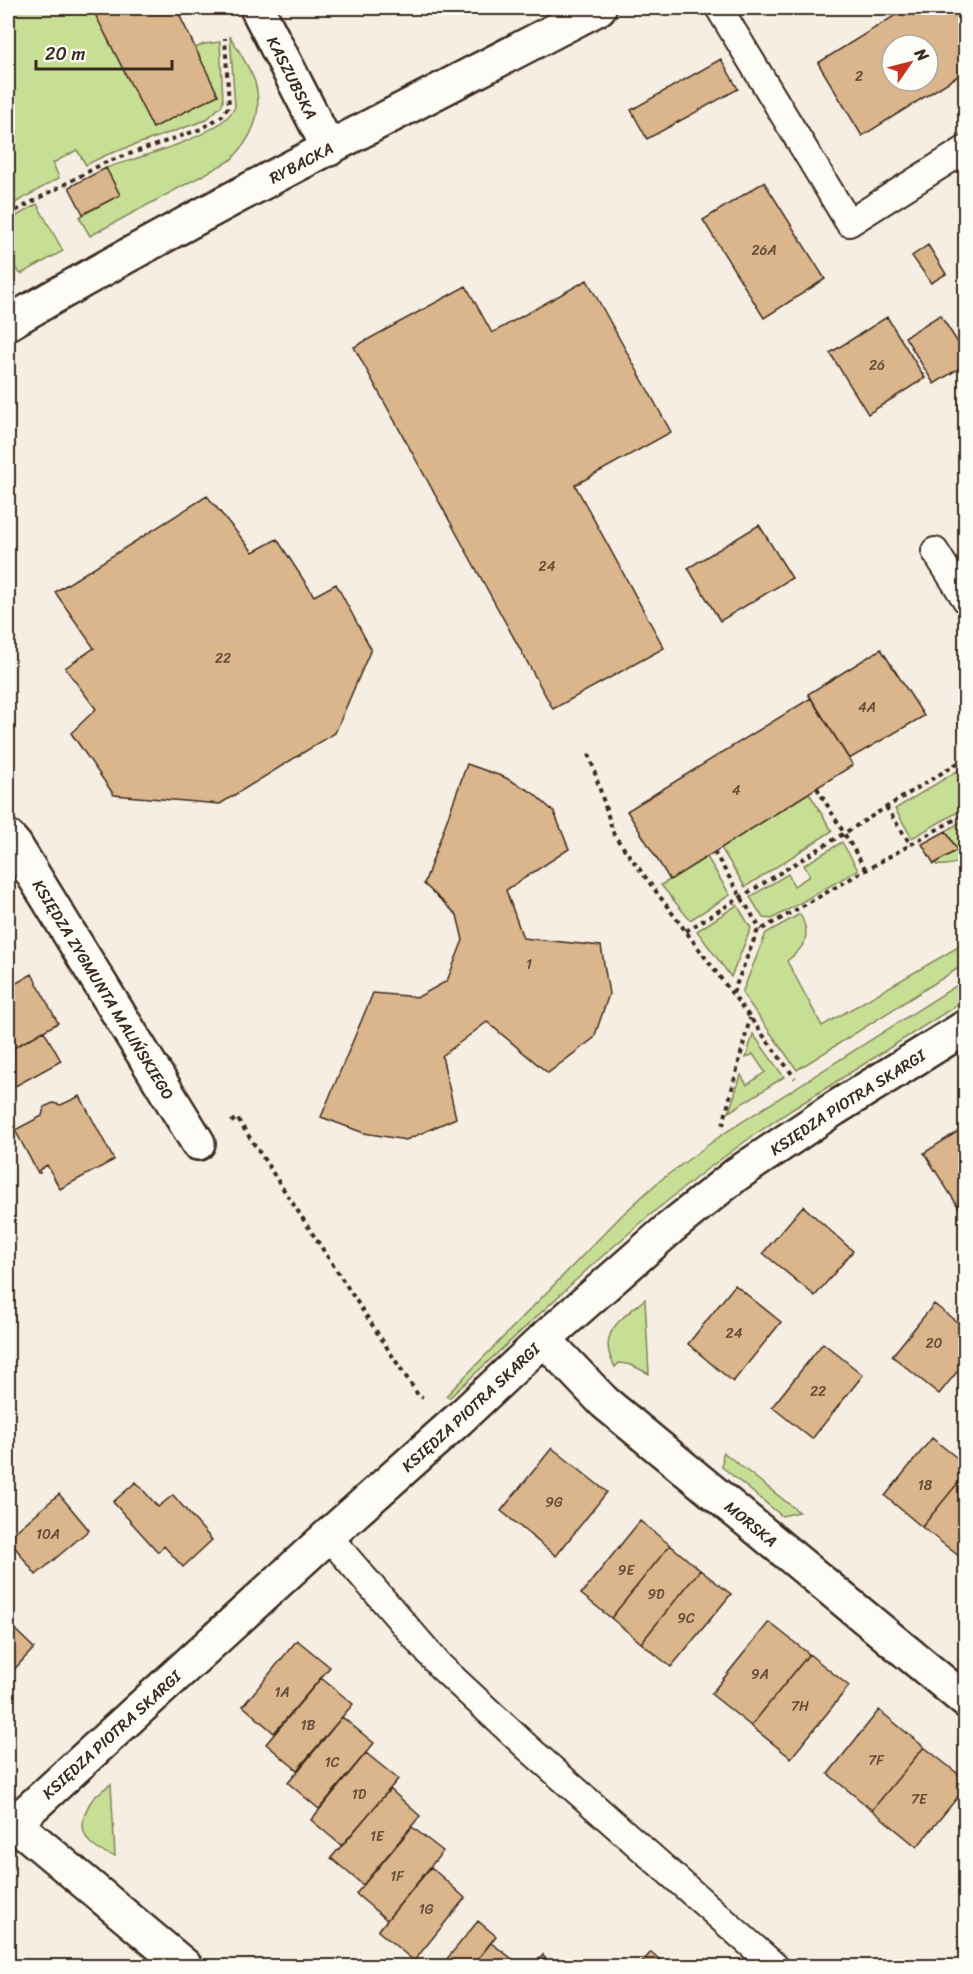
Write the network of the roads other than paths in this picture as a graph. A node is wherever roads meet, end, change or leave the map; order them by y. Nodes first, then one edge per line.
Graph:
1 (257, 8) edge
2 (599, 8) edge
3 (719, 8) edge
4 (329, 148) junction
5 (966, 149) edge
6 (8, 323) edge
7 (935, 551) dead end
8 (966, 600) edge
9 (8, 837) edge
10 (966, 1027) edge
11 (198, 1143) road end
12 (544, 1338) junction
13 (328, 1536) junction
14 (966, 1701) edge
15 (11, 1826) edge
16 (185, 1966) edge
17 (775, 1966) edge

1 - 4 street, KASZUBSKA
2 - 4 street, RYBACKA
3 - 5 lane
4 - 6 street, RYBACKA
7 - 8 lane
9 - 11 street, KSIĘDZA ZYGMUNTA MALIŃSKIEGO
10 - 12 street, KSIĘDZA PIOTRA SKARGI
12 - 13 street, KSIĘDZA PIOTRA SKARGI
12 - 14 street, MORSKA
13 - 15 street, KSIĘDZA PIOTRA SKARGI
13 - 17 lane
15 - 16 street

